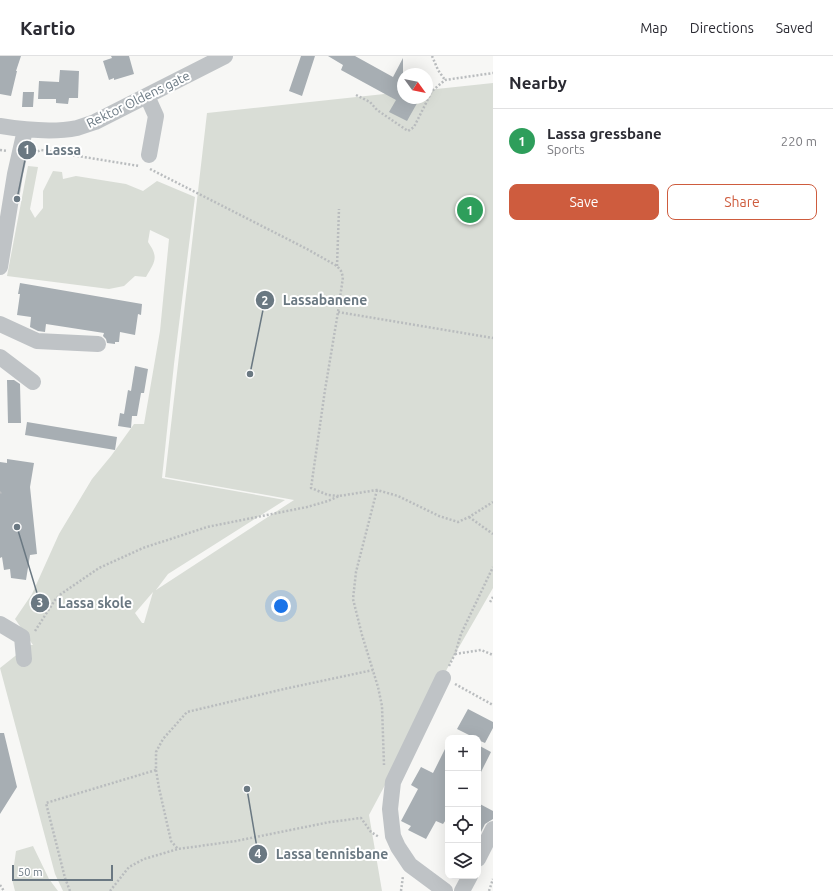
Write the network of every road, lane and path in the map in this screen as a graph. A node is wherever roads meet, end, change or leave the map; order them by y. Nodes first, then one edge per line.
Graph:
1 (225, 56) edge
2 (432, 56) edge
3 (493, 73) edge
4 (445, 80) junction
5 (356, 95) dead end
6 (147, 96) junction
7 (0, 126) edge
8 (25, 130) junction
9 (32, 154) dead end
10 (149, 155) dead end
11 (339, 209) dead end
12 (337, 266) junction
13 (0, 267) edge
14 (338, 312) junction
15 (0, 324) edge
16 (493, 338) edge
17 (98, 344) dead end
18 (0, 357) edge
19 (33, 382) dead end
20 (377, 490) junction
21 (339, 496) junction
22 (493, 502) edge
23 (469, 517) junction
24 (493, 534) edge
25 (493, 566) edge
26 (493, 597) edge
27 (490, 602) dead end
28 (0, 624) edge
29 (22, 637) junction
30 (455, 654) junction
31 (493, 655) edge
32 (24, 659) dead end
33 (373, 670) junction
34 (443, 678) junction
35 (493, 699) edge
36 (492, 704) edge
37 (384, 766) dead end
38 (156, 770) junction
39 (493, 830) edge
40 (380, 838) dead end
41 (178, 849) junction
42 (481, 853) edge
43 (468, 879) edge
44 (493, 879) edge
45 (0, 884) edge
46 (4, 891) edge
47 (70, 891) edge
48 (110, 891) edge
49 (445, 891) edge
50 (462, 891) edge
51 (489, 891) edge

1 - 6 street, Rektor Oldens gate
2 - 4 path
3 - 4 path
4 - 5 path
6 - 8 street, Rektor Oldens gate
6 - 10 street
7 - 8 street, Rektor Oldens gate
8 - 13 street
9 - 12 path
11 - 12 path
12 - 14 path
14 - 16 path
14 - 21 path
15 - 17 street
18 - 19 street
20 - 21 path
20 - 23 path
20 - 33 path
21 - 29 path
22 - 23 path
23 - 24 path
25 - 30 path
26 - 27 path
28 - 29 street
29 - 32 street
30 - 31 path
30 - 34 path
33 - 37 path
33 - 38 path
34 - 36 path
34 - 49 street
35 - 36 path
38 - 41 path
38 - 47 path
39 - 42 street
40 - 41 path
41 - 48 path
43 - 50 street
44 - 51 path
45 - 46 path

